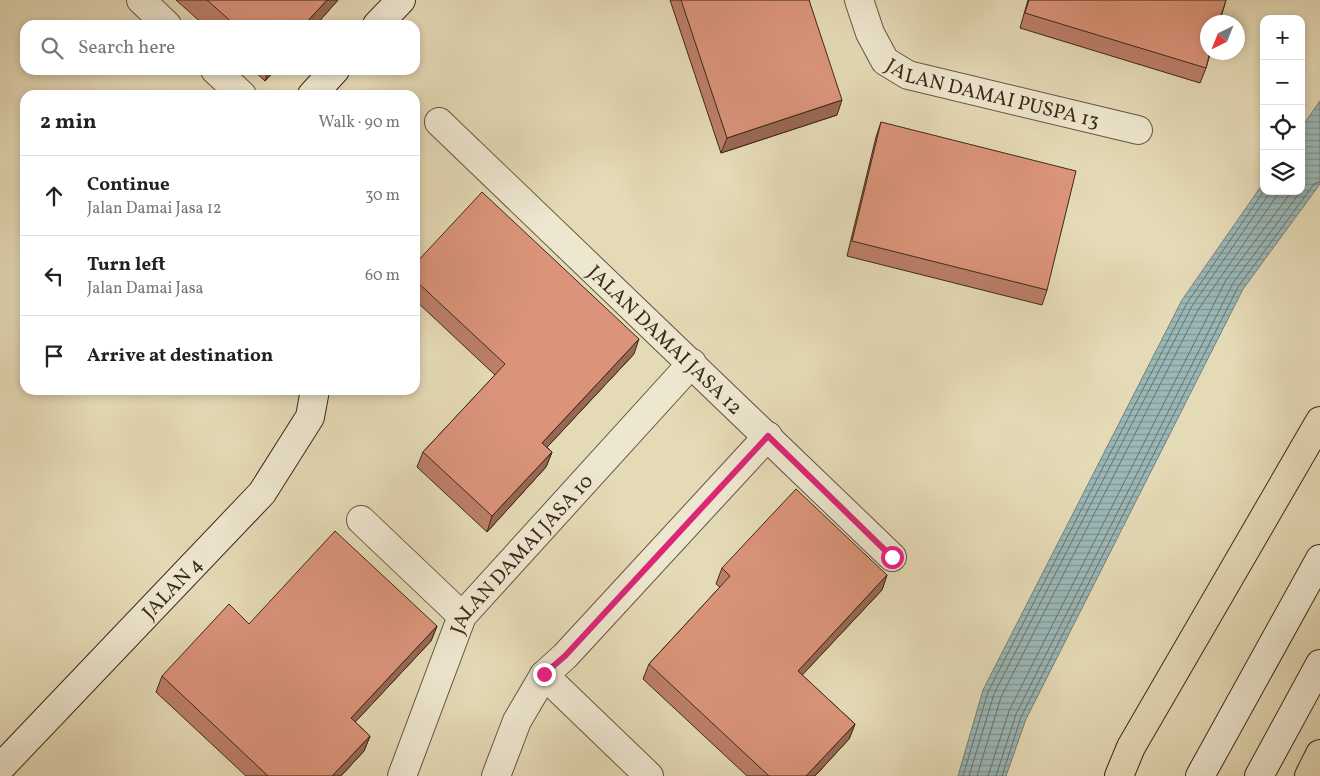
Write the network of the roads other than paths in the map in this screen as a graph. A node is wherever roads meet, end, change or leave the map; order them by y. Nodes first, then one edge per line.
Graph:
1 (141, 0) edge
2 (401, 0) edge
3 (859, 0) edge
4 (162, 20) edge
5 (382, 20) edge
6 (220, 75) edge
7 (330, 75) edge
8 (237, 90) edge
9 (317, 90) edge
10 (440, 122) dead end
11 (1138, 130) dead end
12 (692, 363) junction
13 (314, 395) edge
14 (1320, 421) edge
15 (768, 436) junction
16 (361, 520) dead end
17 (892, 557) dead end
18 (1320, 559) edge
19 (462, 616) junction
20 (1320, 664) edge
21 (544, 674) junction
22 (1320, 754) edge
23 (0, 768) edge
24 (402, 776) edge
25 (496, 776) edge
26 (649, 776) edge
27 (1119, 776) edge
28 (1200, 776) edge
29 (1259, 776) edge
30 (1309, 776) edge

1 - 4 street
2 - 5 street
3 - 11 street, JALAN DAMAI PUSPA 13
6 - 8 street
7 - 9 street
10 - 12 street, JALAN DAMAI JASA 12
12 - 15 street, JALAN DAMAI JASA 12
12 - 19 street, JALAN DAMAI JASA 10
13 - 23 street, JALAN 4
14 - 27 highway
15 - 17 street, JALAN DAMAI JASA 12
15 - 21 street
16 - 19 street
18 - 28 street
19 - 24 street, JALAN DAMAI JASA 10
20 - 29 street
21 - 25 street
21 - 26 street
22 - 30 highway

